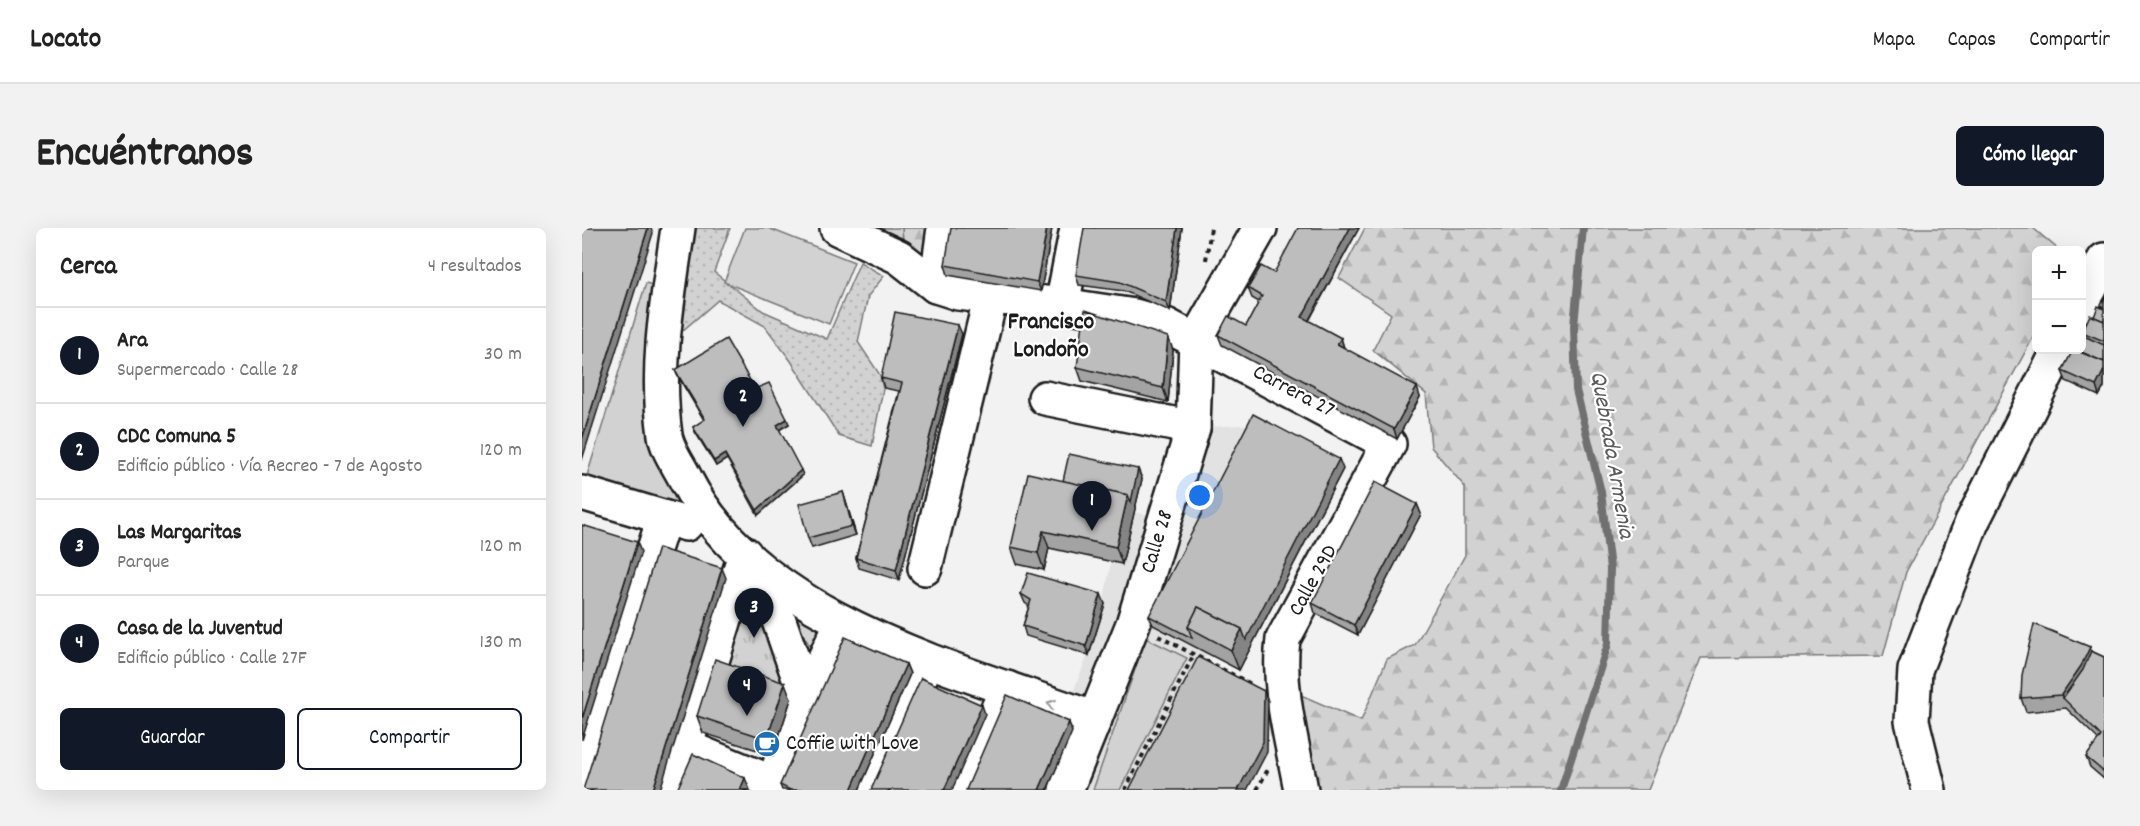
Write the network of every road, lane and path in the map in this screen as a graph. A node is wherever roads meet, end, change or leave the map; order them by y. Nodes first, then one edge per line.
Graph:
1 (678, 228) edge
2 (837, 228) edge
3 (944, 228) edge
4 (1077, 228) edge
5 (1260, 228) edge
6 (2104, 260) edge
7 (936, 286) junction
8 (991, 296) junction
9 (2084, 300) edge
10 (1062, 304) junction
11 (1196, 340) junction
12 (2057, 354) edge
13 (1045, 399) dead end
14 (1193, 428) junction
15 (1389, 444) joint
16 (582, 494) edge
17 (664, 518) junction
18 (744, 554) junction
19 (925, 568) dead end
20 (842, 622) junction
21 (1133, 624) junction
22 (1194, 654) junction
23 (927, 662) junction
24 (1007, 688) junction
25 (806, 698) junction
26 (1286, 714) junction
27 (1095, 719) junction
28 (686, 747) junction
29 (582, 776) edge
30 (772, 787) edge
31 (672, 790) edge
32 (870, 790) edge
33 (962, 790) edge
34 (1066, 790) edge
35 (1125, 790) edge
36 (1301, 790) edge
37 (1929, 790) edge

1 - 18 street
2 - 7 street
3 - 7 street
4 - 10 street
5 - 11 street, Calle 28
6 - 9 street
7 - 8 street, Carrera 27
8 - 10 street, Carrera 27
8 - 19 street
10 - 11 street, Carrera 27
11 - 14 street, Calle 28
11 - 15 street, Carrera 27
12 - 37 street
13 - 14 street
14 - 21 street, Calle 28
15 - 26 street, Calle 29D
16 - 17 street
17 - 18 street
17 - 29 street
18 - 20 street
18 - 25 street
18 - 28 street
20 - 23 street
20 - 25 street
21 - 22 path
21 - 27 street, Calle 28
22 - 26 path
22 - 35 path
23 - 24 street
23 - 32 street
27 -> 24 street
24 - 33 street
25 - 30 street
26 - 36 street, Calle 29D
27 - 34 street, Calle 28
28 - 30 street
28 - 31 street

